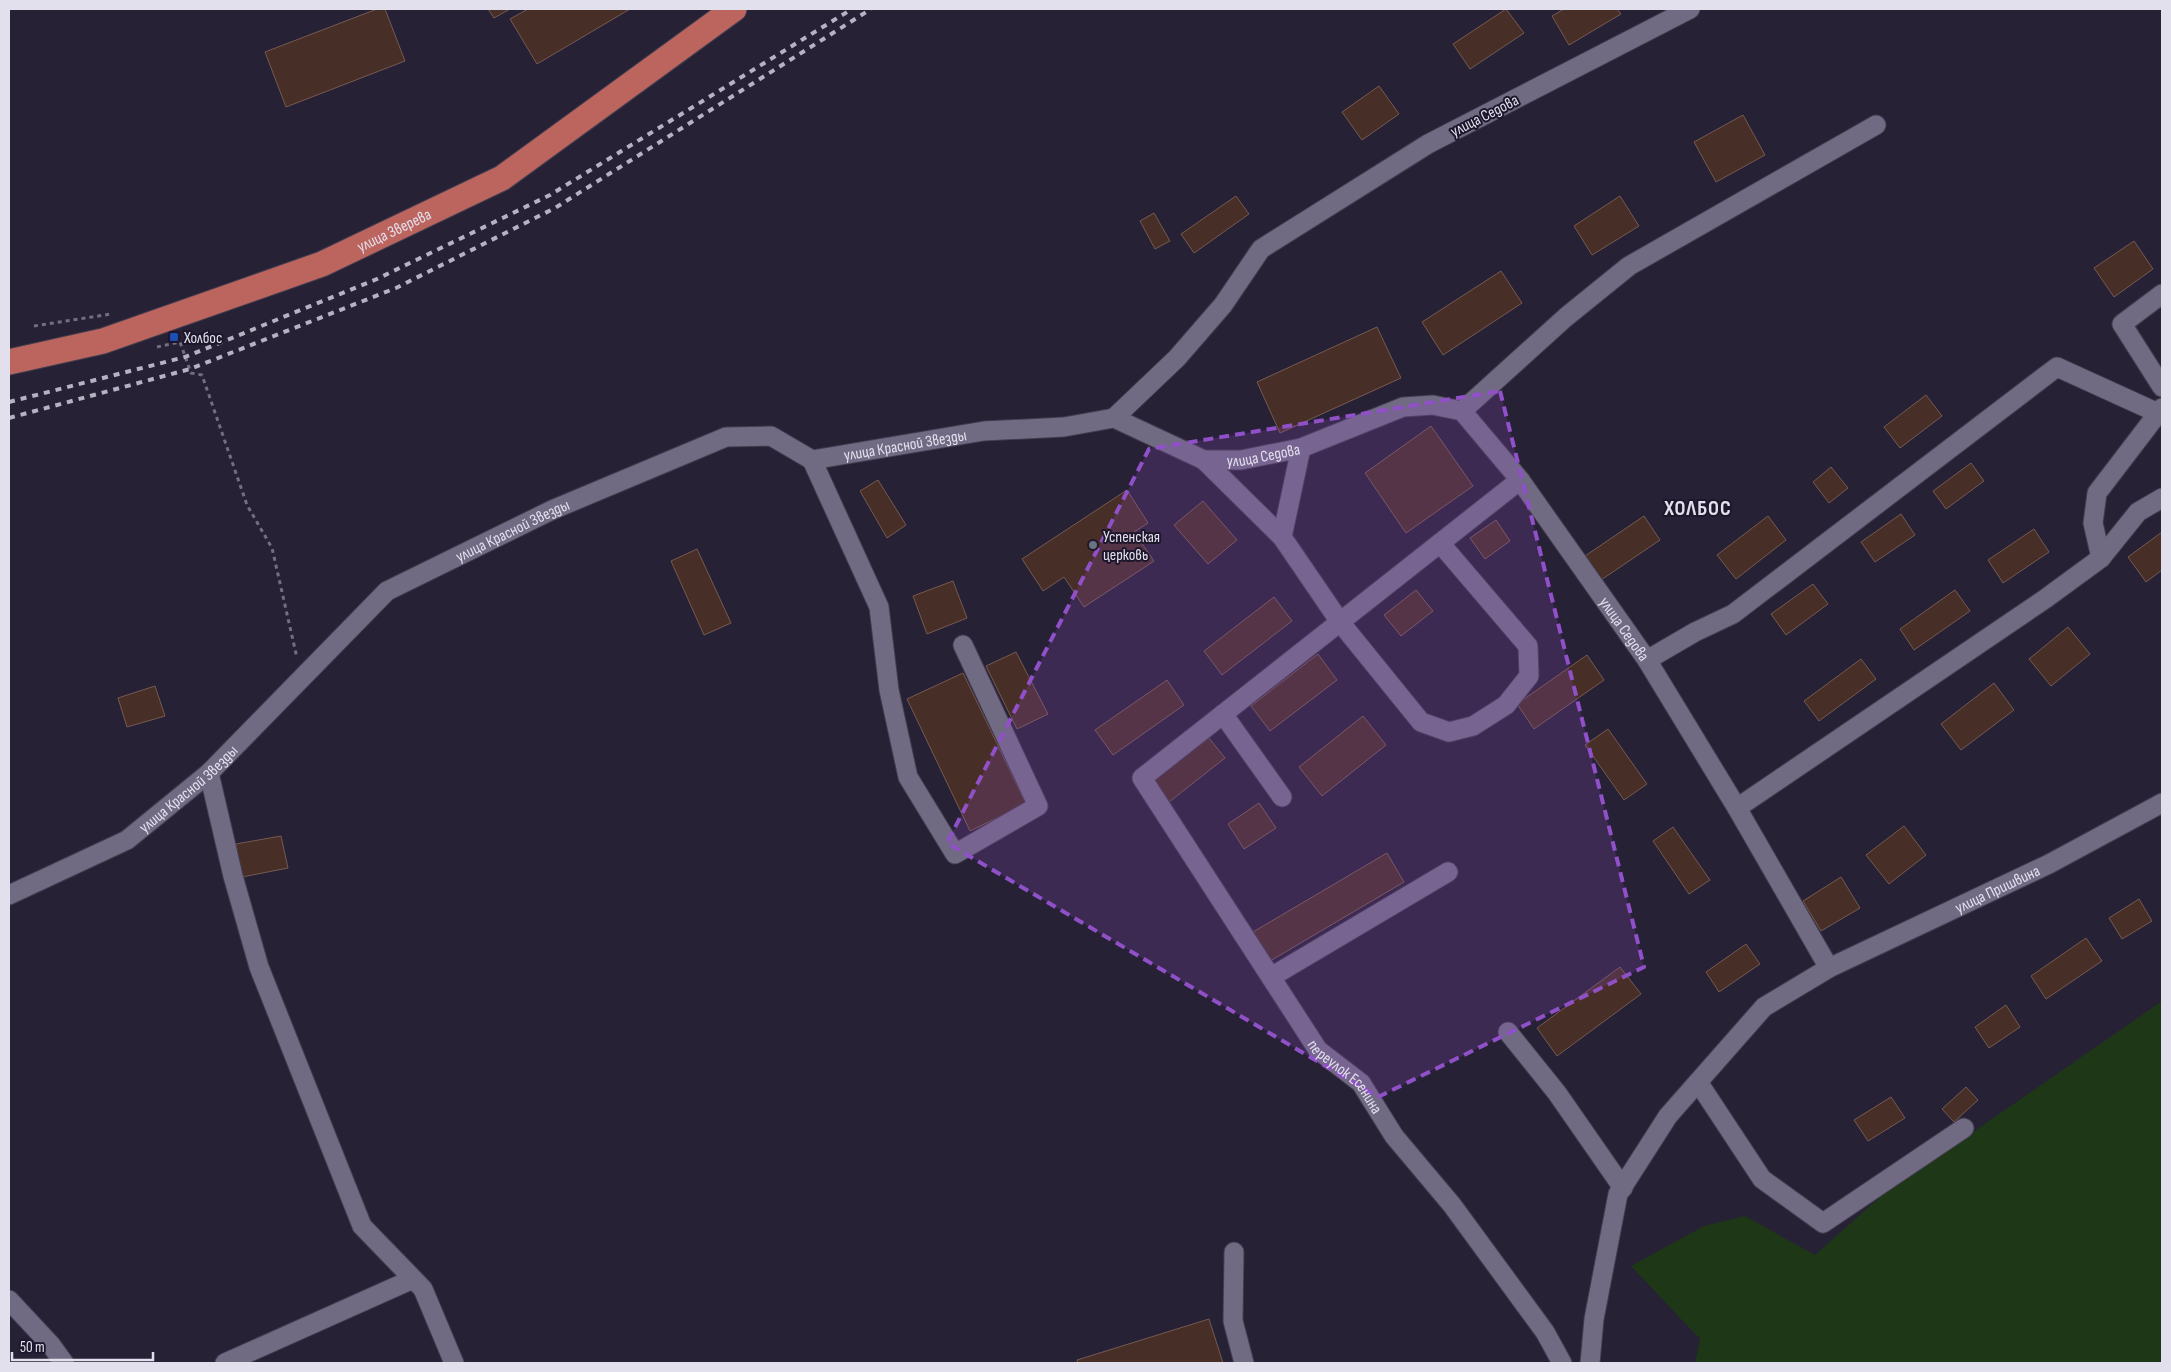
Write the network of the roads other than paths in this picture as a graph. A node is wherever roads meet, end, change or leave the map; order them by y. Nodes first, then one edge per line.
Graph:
1 (734, 9) edge
2 (1690, 9) edge
3 (1876, 126) dead end
4 (2162, 294) edge
5 (9, 362) edge
6 (2162, 387) edge
7 (1462, 410) junction
8 (2160, 411) edge
9 (1114, 418) junction
10 (1301, 448) junction
11 (812, 460) junction
12 (1204, 460) junction
13 (1520, 480) junction
14 (2162, 498) edge
15 (1282, 537) junction
16 (1440, 543) junction
17 (2101, 558) junction
18 (1340, 622) junction
19 (963, 645) dead end
20 (1647, 660) junction
21 (1223, 714) junction
22 (209, 773) junction
23 (1282, 797) dead end
24 (2162, 803) edge
25 (1737, 808) junction
26 (1448, 872) dead end
27 (9, 895) edge
28 (1829, 968) junction
29 (1271, 977) junction
30 (1508, 1032) dead end
31 (1698, 1082) junction
32 (1964, 1128) dead end
33 (1623, 1188) junction
34 (1234, 1252) dead end
35 (413, 1279) junction
36 (9, 1300) edge
37 (64, 1363) edge
38 (225, 1363) edge
39 (454, 1363) edge
40 (1244, 1363) edge
41 (1562, 1363) edge
42 (1590, 1363) edge

1 - 5 main road, улица Зверева
2 - 9 street, улица Седова
3 - 7 street
4 - 6 street
7 - 10 street, улица Седова
7 - 13 street, улица Седова
8 - 17 street
8 - 20 street
9 - 11 street, улица Красной Звезды
9 - 12 street, улица Седова
10 - 12 street, улица Седова
10 - 15 street
11 - 19 street
11 - 22 street, улица Красной Звезды
12 - 15 street
13 - 16 street
13 - 20 street, улица Седова
14 - 17 street
15 - 18 street
16 - 18 street
16 - 18 street
17 - 25 street
18 - 21 street
20 - 25 street, улица Седова
21 - 23 street
21 - 29 street, переулок Есенина
22 - 27 street, улица Красной Звезды
22 - 35 street
24 - 28 street, улица Пришвина
25 - 28 street, улица Седова
26 - 29 street
28 - 31 street, улица Пришвина
29 - 41 street, переулок Есенина
30 - 33 street
31 - 32 street
31 - 33 street, улица Пришвина
33 - 42 street, улица Пришвина
34 - 40 street
35 - 38 street
35 - 39 street
36 - 37 street

